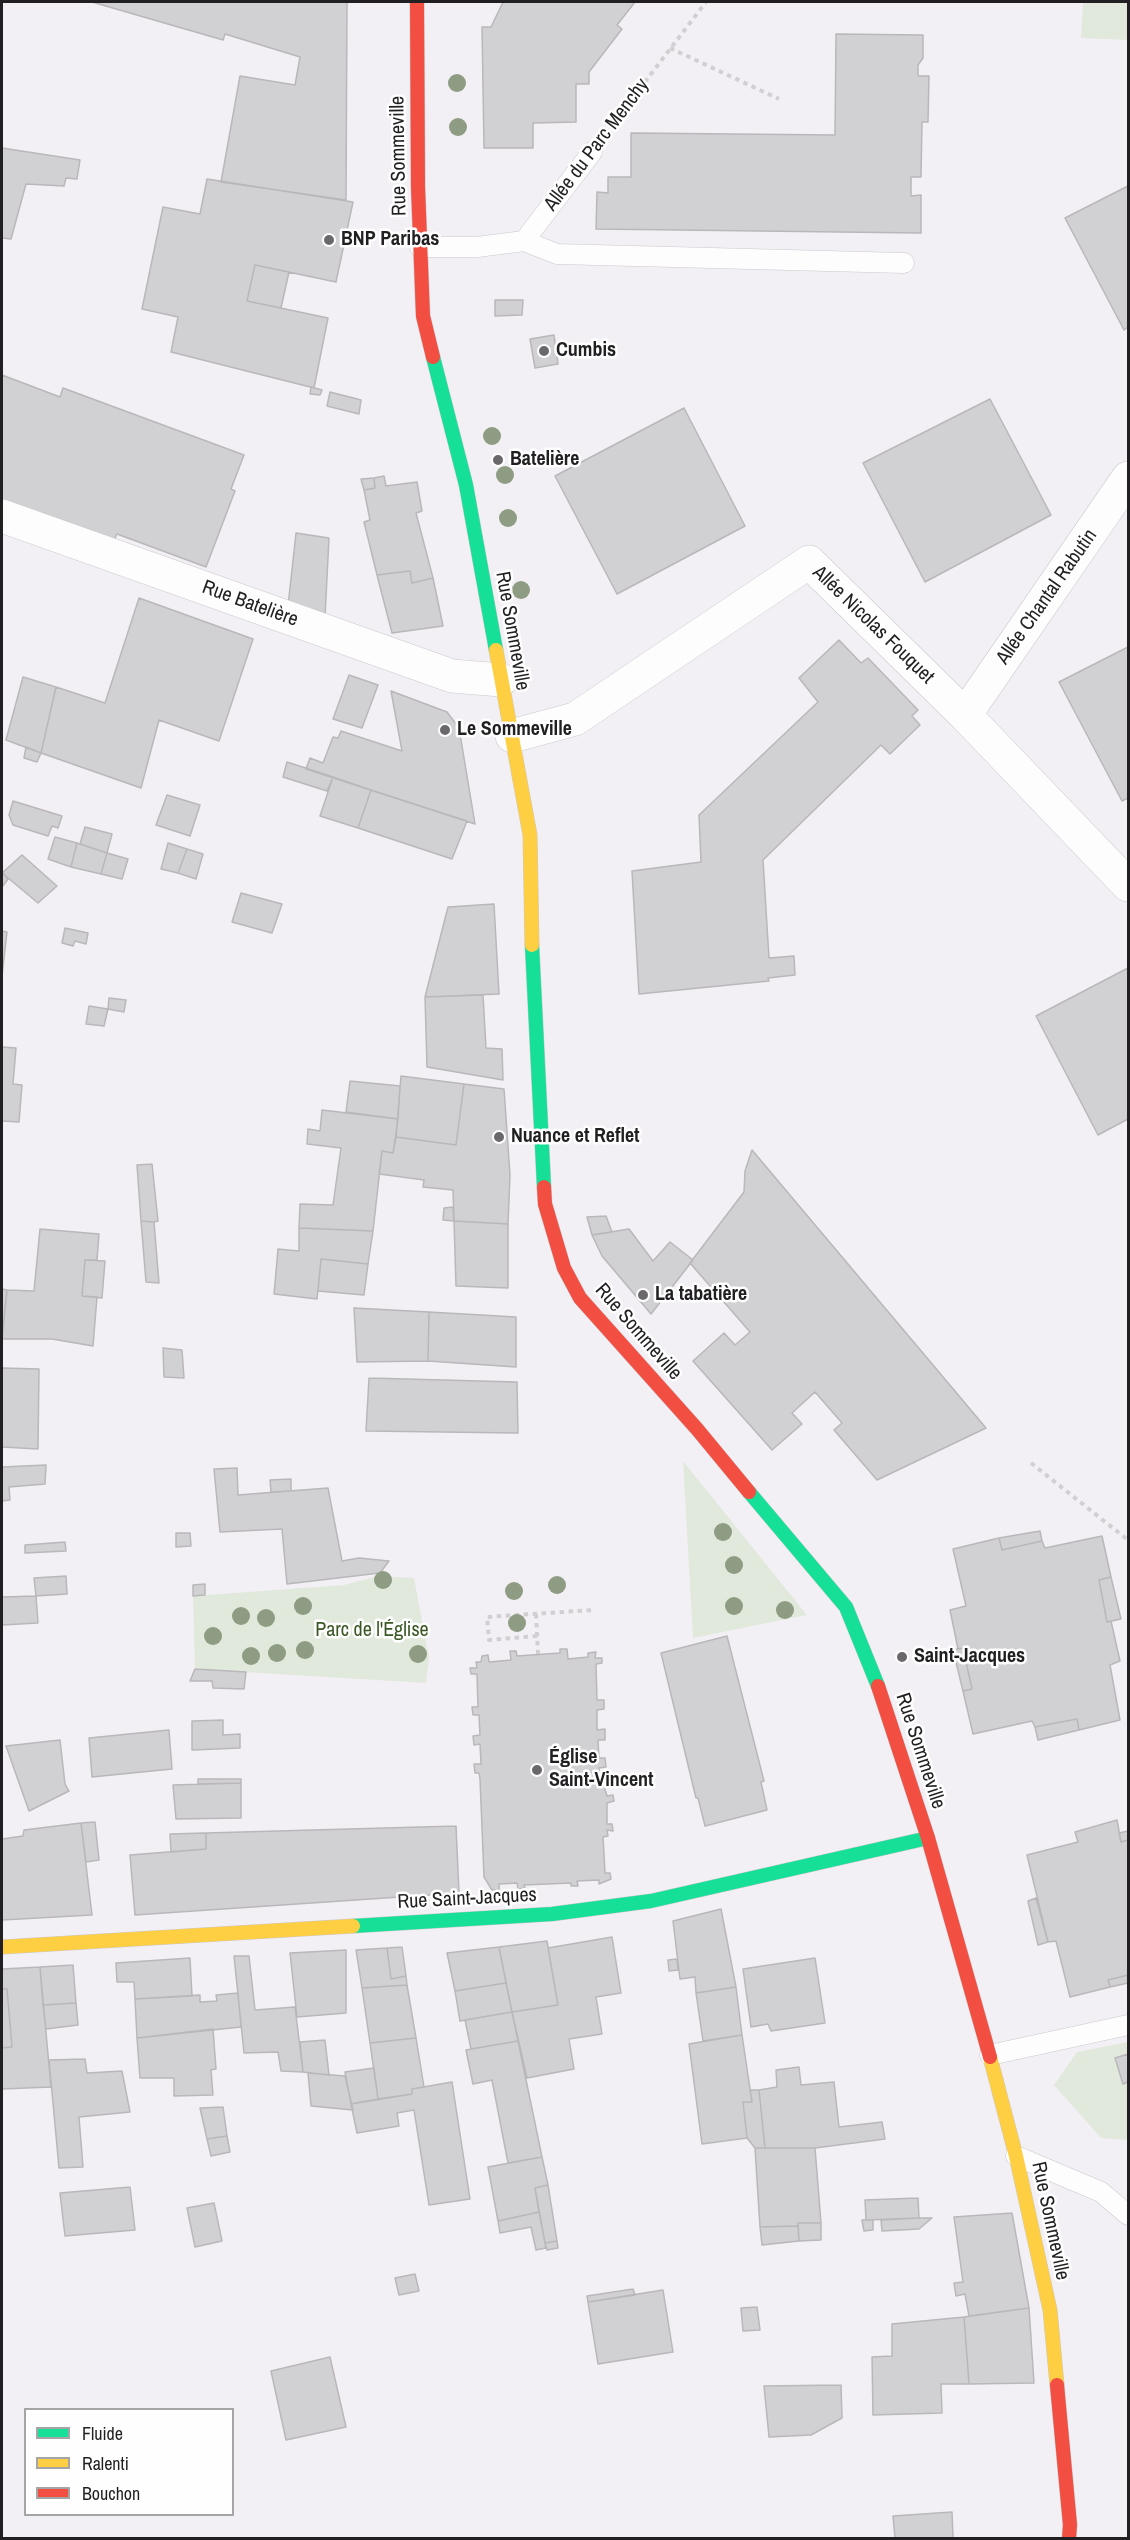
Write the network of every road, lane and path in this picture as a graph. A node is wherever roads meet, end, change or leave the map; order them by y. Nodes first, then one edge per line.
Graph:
1 (417, 2) edge
2 (706, 2) edge
3 (670, 48) junction
4 (779, 99) dead end
5 (592, 152) joint
6 (524, 241) junction
7 (420, 247) junction
8 (904, 263) dead end
9 (1128, 478) edge
10 (2, 516) edge
11 (501, 680) junction
12 (965, 715) junction
13 (512, 736) junction
14 (1128, 885) edge
15 (1031, 1463) dead end
16 (1128, 1540) edge
17 (593, 1610) dead end
18 (536, 1614) junction
19 (537, 1636) junction
20 (538, 1654) dead end
21 (928, 1838) junction
22 (2, 1947) edge
23 (1128, 2025) edge
24 (990, 2055) junction
25 (1016, 2156) junction
26 (1128, 2215) edge
27 (1069, 2538) edge

1 - 7 main road, Rue Sommeville
2 - 3 path, Allée du Parc Menchy
3 - 4 path
3 - 5 path, Allée du Parc Menchy
5 - 6 lane, Allée du Parc Menchy
6 - 7 lane
6 - 8 lane
7 - 11 main road, Rue Sommeville
9 - 12 street, Allée Chantal Rabutin
10 - 11 street, Rue Batelière
11 - 13 main road, Rue Sommeville
12 - 13 street, Allée Nicolas Fouquet
12 - 14 street, Allée Nicolas Fouquet
13 - 21 main road, Rue Sommeville
15 - 16 path
17 - 18 path
18 - 19 path
18 - 19 path
19 - 20 path
21 - 22 main road, Rue Saint-Jacques
21 - 24 main road, Rue Sommeville
23 - 24 lane
24 - 25 main road, Rue Sommeville
25 - 26 lane
25 - 27 main road, Rue Sommeville

